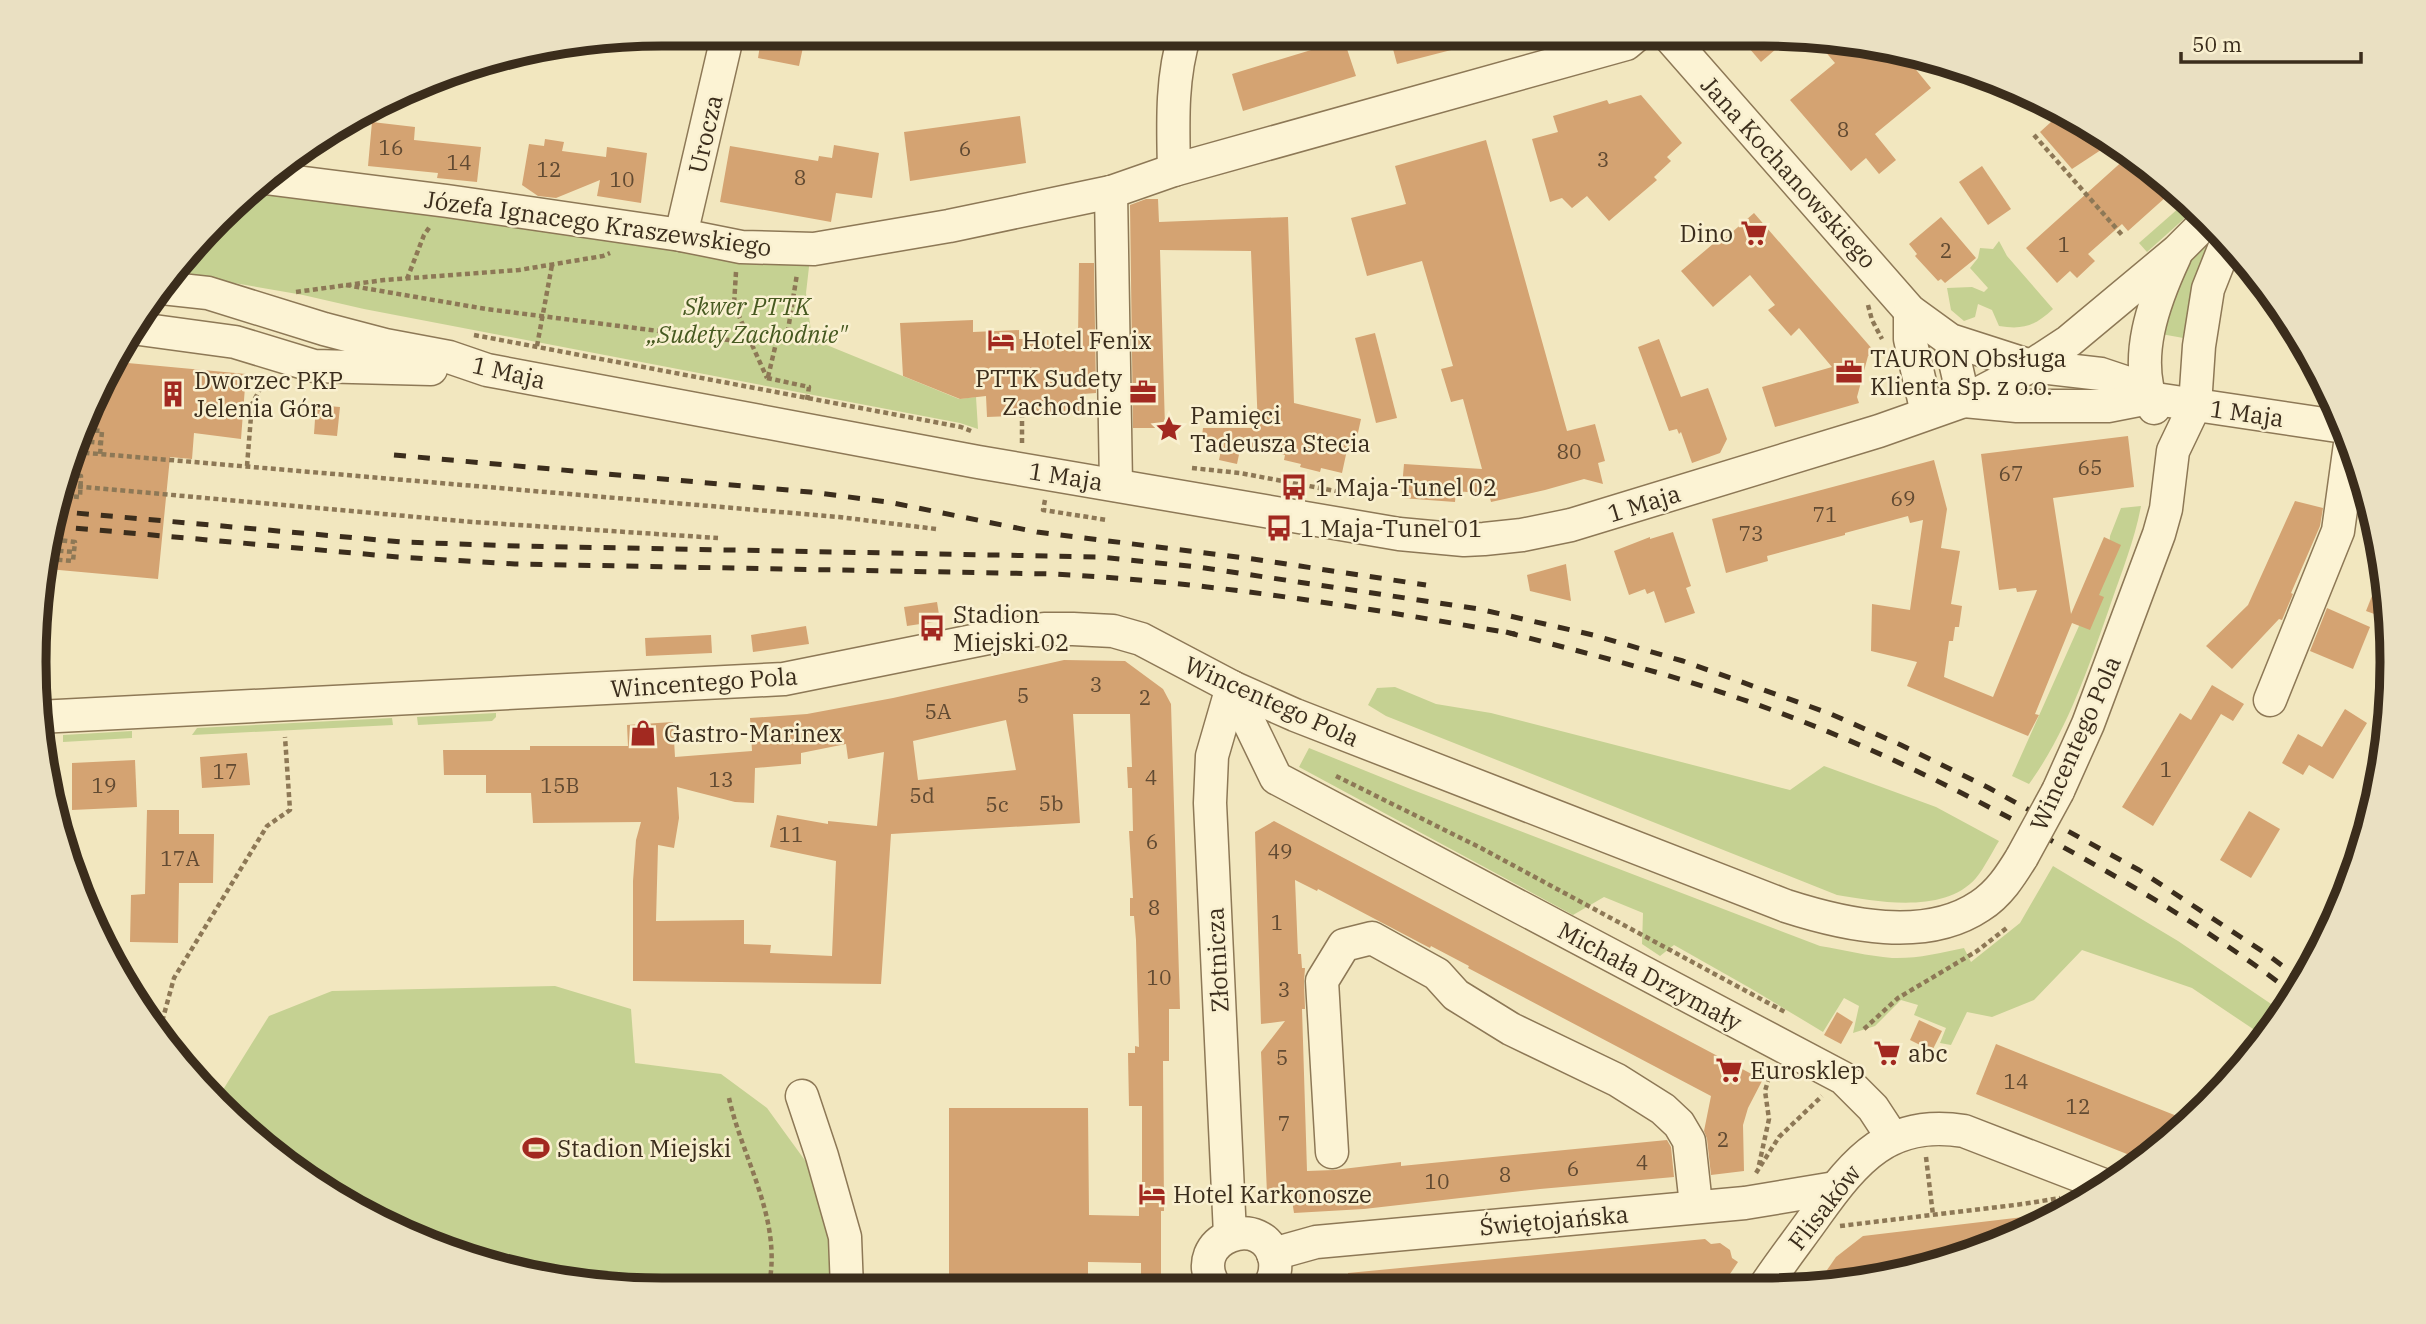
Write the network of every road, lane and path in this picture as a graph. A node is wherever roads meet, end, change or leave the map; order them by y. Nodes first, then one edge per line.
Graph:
1 (725, 46) edge
2 (1181, 46) edge
3 (1619, 46) edge
4 (1678, 46) edge
5 (2034, 135) dead end
6 (1174, 170) junction
7 (279, 180) edge
8 (1111, 192) junction
9 (447, 201) junction
10 (2201, 227) edge
11 (681, 235) junction
12 (2123, 236) dead end
13 (2223, 250) edge
14 (2177, 251) junction
15 (603, 256) dead end
16 (552, 265) junction
17 (737, 265) dead end
18 (798, 268) dead end
19 (407, 279) junction
20 (346, 285) junction
21 (172, 289) edge
22 (298, 291) dead end
23 (1910, 311) junction
24 (542, 316) junction
25 (143, 329) edge
26 (324, 329) junction
27 (470, 334) dead end
28 (778, 339) junction
29 (1950, 340) junction
30 (748, 341) junction
31 (537, 347) junction
32 (536, 354) dead end
33 (314, 366) junction
34 (2031, 366) junction
35 (487, 370) junction
36 (767, 378) junction
37 (265, 379) dead end
38 (807, 397) junction
39 (2149, 398) junction
40 (1964, 401) junction
41 (806, 404) dead end
42 (2195, 405) junction
43 (1022, 412) dead end
44 (1927, 413) junction
45 (2334, 425) edge
46 (90, 430) edge
47 (969, 431) dead end
48 (1023, 438) dead end
49 (86, 442) edge
50 (101, 443) junction
51 (2173, 451) junction
52 (82, 453) edge
53 (100, 454) junction
54 (2347, 463) edge
55 (247, 466) junction
56 (75, 475) edge
57 (1116, 485) junction
58 (72, 486) edge
59 (81, 486) junction
60 (69, 496) edge
61 (1045, 500) dead end
62 (1107, 520) dead end
63 (936, 529) dead end
64 (718, 538) dead end
65 (57, 541) edge
66 (56, 550) edge
67 (74, 552) junction
68 (54, 559) edge
69 (1232, 687) junction
70 (2270, 699) dead end
71 (48, 716) edge
72 (285, 737) dead end
73 (1331, 774) dead end
74 (2008, 927) dead end
75 (1785, 1012) dead end
76 (162, 1022) edge
77 (1864, 1029) dead end
78 (1768, 1081) dead end
79 (1823, 1093) dead end
80 (802, 1096) dead end
81 (729, 1098) dead end
82 (1892, 1137) junction
83 (1332, 1152) dead end
84 (1925, 1152) dead end
85 (1758, 1169) junction
86 (1754, 1178) dead end
87 (2096, 1182) edge
88 (1835, 1188) junction
89 (1695, 1196) dead end
90 (2061, 1198) dead end
91 (1933, 1215) junction
92 (1833, 1227) dead end
93 (1230, 1235) junction
94 (1273, 1254) junction
95 (769, 1278) edge
96 (847, 1278) edge
97 (1207, 1278) edge
98 (1273, 1278) edge
99 (1771, 1278) edge

1 - 11 street, Urocza
2 - 6 street
3 - 6 street, Józefa Ignacego Kraszewskiego
4 - 23 street, Jana Kochanowskiego
5 - 12 path
6 - 8 street, Józefa Ignacego Kraszewskiego
7 - 9 street, Józefa Ignacego Kraszewskiego
8 - 11 street, Józefa Ignacego Kraszewskiego
8 - 57 street
9 - 11 street, Józefa Ignacego Kraszewskiego
9 - 19 path
10 - 14 street
13 - 42 street, Wincentego Pola
14 - 34 street
14 - 39 street
15 - 16 path
16 - 19 path
16 - 24 path
17 - 30 path
18 - 28 path
19 - 20 path
20 - 22 path
20 - 24 path
21 - 26 street, 1 Maja
23 - 29 street, Jana Kochanowskiego
23 - 44 street
24 - 30 path
24 - 31 path
25 - 33 street
26 - 33 street
26 - 35 street, 1 Maja
27 - 31 path
28 - 30 path
28 - 36 path
29 - 34 street, Jana Kochanowskiego
29 - 40 street
30 - 36 path
31 - 32 path
31 - 38 path
33 - 35 street
34 - 39 street, 1 Maja
34 - 40 street, 1 Maja
35 - 57 street, 1 Maja
36 - 38 path
37 - 55 path
38 - 41 path
38 - 47 path
39 - 40 street, 1 Maja
39 - 42 street, 1 Maja
39 - 51 street
40 - 44 street, 1 Maja
42 - 45 street, 1 Maja
42 - 51 street, Wincentego Pola
43 - 48 path
44 - 57 street, 1 Maja
46 - 50 path
49 - 50 path
50 - 53 path
51 - 69 street, Wincentego Pola, bridge
52 - 53 path
53 - 55 path
54 - 70 street
55 - 63 path
56 - 59 path
58 - 59 path
59 - 60 path
59 - 64 path
61 - 62 path
65 - 67 path
66 - 67 path
67 - 68 path
69 - 71 street, Wincentego Pola
69 - 82 street, Michała Drzymały
69 - 93 street, Złotnicza
72 - 76 path
73 - 75 path
74 - 77 path
78 - 85 path
79 - 85 path
80 - 96 street
81 - 95 path
82 - 87 street
82 - 88 street, Flisaków
83 - 89 street
84 - 91 path
85 - 86 path
88 - 94 street, Świętojańska
88 - 99 street, Flisaków
90 - 91 path
91 - 92 path
93 - 94 street
93 - 97 street
94 - 98 street

